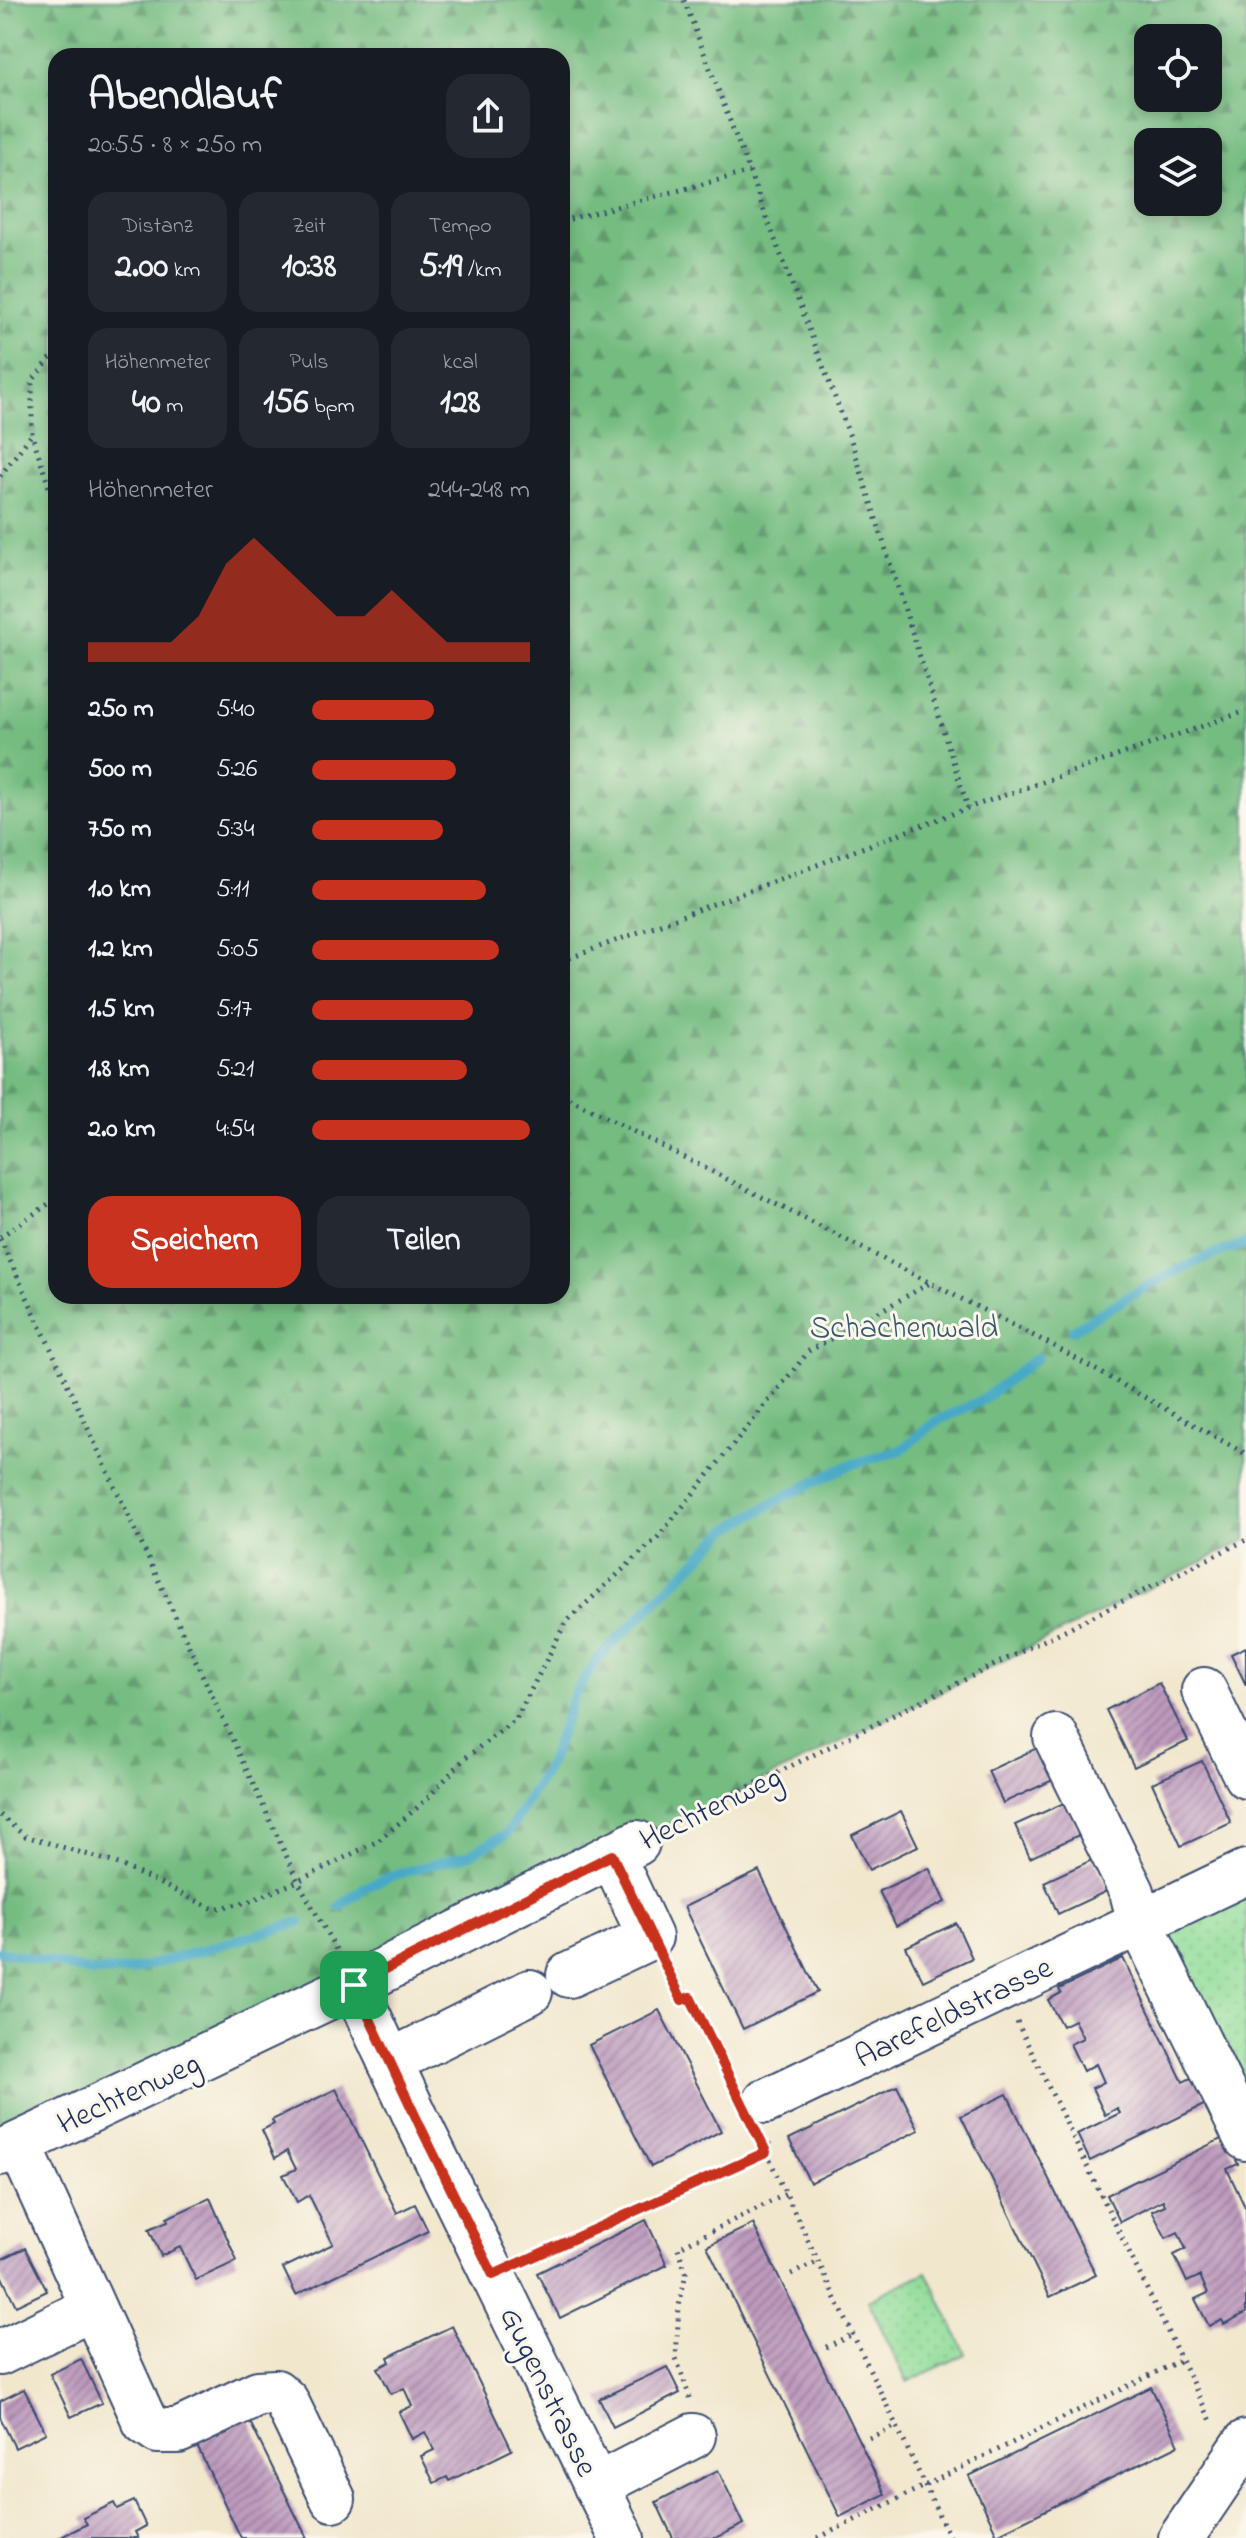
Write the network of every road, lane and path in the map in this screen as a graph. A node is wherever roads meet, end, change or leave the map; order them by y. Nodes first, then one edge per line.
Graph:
1 (684, 0) edge
2 (749, 172) junction
3 (570, 219) edge
4 (48, 362) edge
5 (32, 434) junction
6 (0, 476) edge
7 (48, 484) edge
8 (1246, 711) edge
9 (968, 808) junction
10 (570, 958) edge
11 (570, 1099) edge
12 (48, 1205) edge
13 (0, 1238) edge
14 (930, 1283) junction
15 (1246, 1454) edge
16 (1246, 1540) edge
17 (1204, 1690) dead end
18 (1056, 1737) dead end
19 (1246, 1776) edge
20 (0, 1815) edge
21 (624, 1849) junction
22 (1246, 1872) edge
23 (298, 1881) junction
24 (1140, 1922) junction
25 (650, 1937) junction
26 (354, 1985) junction
27 (1013, 2013) dead end
28 (390, 2062) junction
29 (759, 2118) junction
30 (1246, 2138) edge
31 (10, 2148) edge
32 (766, 2152) junction
33 (786, 2194) junction
34 (818, 2262) junction
35 (791, 2274) dead end
36 (493, 2275) junction
37 (72, 2318) dead end
38 (853, 2334) junction
39 (826, 2347) dead end
40 (0, 2353) edge
41 (1181, 2360) junction
42 (897, 2426) junction
43 (693, 2436) joint
44 (869, 2438) dead end
45 (1239, 2452) edge
46 (925, 2485) junction
47 (596, 2486) junction
48 (333, 2499) dead end
49 (622, 2538) edge
50 (818, 2538) edge
51 (950, 2538) edge
52 (1181, 2538) edge

1 - 2 path
2 - 3 path
2 - 9 path
4 - 5 path
5 - 6 path
5 - 7 path
8 - 9 path
9 - 10 path
11 - 14 path
12 - 13 path
13 - 23 path
14 - 15 path
14 - 23 path
16 - 21 path, Hechtenweg
17 - 19 street
18 - 24 street
20 - 23 path
21 - 25 street
21 - 26 street, Hechtenweg
22 - 24 street, Aarefeldstrasse
23 - 26 path
24 - 29 street, Aarefeldstrasse
24 - 30 street
25 - 28 street
25 - 29 path
26 - 28 street, Gugenstrasse
26 - 31 street, Hechtenweg
27 - 41 path
28 - 36 street, Gugenstrasse
29 - 32 path
29 - 32 path
31 - 48 street
32 - 33 path
32 - 36 path
33 - 34 path
33 - 43 path
34 - 35 path
34 - 38 path
36 - 47 street, Gugenstrasse
37 - 40 street
38 - 39 path
38 - 42 path
41 - 45 path
41 - 46 path
42 - 44 path
42 - 46 path
43 - 47 street
45 - 52 street
46 - 50 path
46 - 51 path
47 - 49 street, Gugenstrasse

